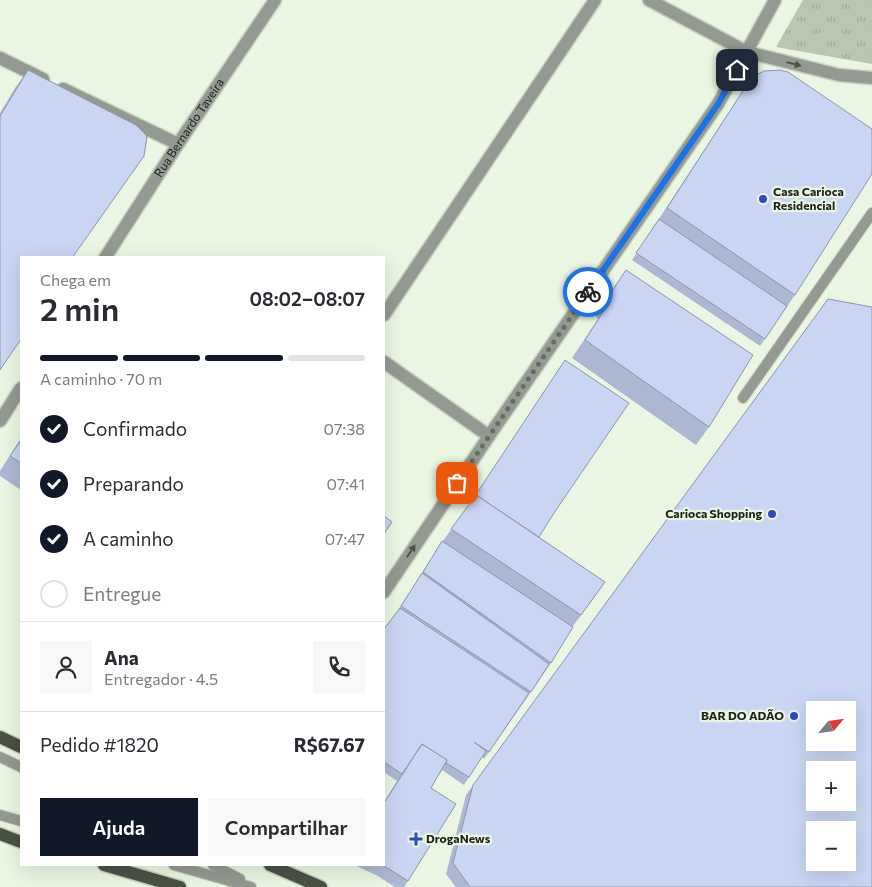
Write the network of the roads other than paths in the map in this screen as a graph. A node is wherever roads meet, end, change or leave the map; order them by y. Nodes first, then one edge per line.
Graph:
1 (276, 0) edge
2 (595, 0) edge
3 (649, 0) edge
4 (775, 0) edge
5 (747, 52) junction
6 (0, 58) edge
7 (872, 78) edge
8 (178, 144) junction
9 (872, 213) edge
10 (106, 256) edge
11 (385, 314) edge
12 (385, 363) edge
13 (20, 390) edge
14 (742, 398) edge
15 (0, 421) edge
16 (489, 436) junction
17 (385, 591) edge
18 (0, 737) edge
19 (20, 747) edge
20 (0, 757) edge
21 (20, 767) edge
22 (0, 815) edge
23 (20, 821) edge
24 (0, 834) edge
25 (20, 842) edge
26 (107, 866) edge
27 (178, 866) edge
28 (215, 866) edge
29 (272, 866) edge
30 (180, 887) edge
31 (251, 887) edge
32 (256, 887) edge
33 (321, 887) edge

1 - 8 street, Rua Bernardo Taveira
2 - 11 street
3 - 5 street
4 - 5 street
5 -> 7 street
5 - 16 street
6 - 8 street
8 - 10 street, Rua Bernardo Taveira
9 - 14 lane
12 - 16 street
13 - 15 street
17 -> 16 street
18 - 19 main road
20 - 21 lane
22 - 23 lane
24 - 25 main road
26 - 30 main road
27 - 31 lane
28 - 32 lane
29 - 33 main road

